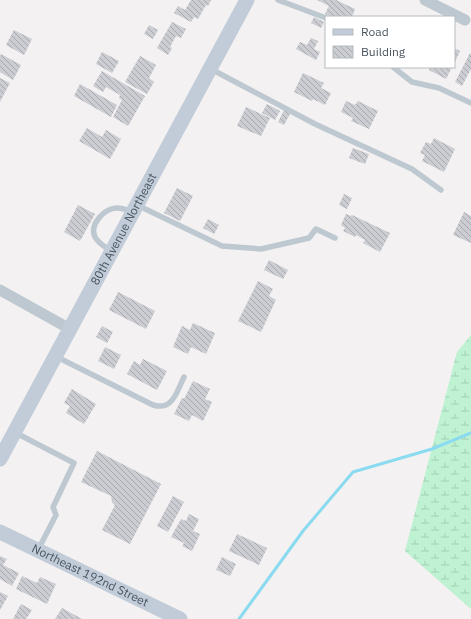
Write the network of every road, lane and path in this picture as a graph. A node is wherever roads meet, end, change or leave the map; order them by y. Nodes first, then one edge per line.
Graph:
1 (247, 0) edge
2 (278, 0) edge
3 (425, 0) edge
4 (325, 18) edge
5 (465, 20) dead end
6 (394, 68) edge
7 (210, 69) junction
8 (471, 103) edge
9 (441, 190) dead end
10 (135, 208) junction
11 (335, 238) dead end
12 (112, 251) junction
13 (0, 290) edge
14 (70, 329) junction
15 (55, 356) junction
16 (184, 377) dead end
17 (14, 432) junction
18 (0, 459) edge
19 (0, 532) edge
20 (38, 550) junction
21 (180, 619) edge

1 - 7 main road, 80th Avenue Northeast
2 - 4 lane
3 - 5 street
6 - 8 lane
7 - 9 lane
7 - 10 main road, 80th Avenue Northeast
10 - 11 lane
10 - 12 main road, 80th Avenue Northeast
10 - 12 lane
12 - 14 main road, 80th Avenue Northeast
13 - 14 street
14 - 15 main road, 80th Avenue Northeast
15 - 16 lane
15 - 17 main road, 80th Avenue Northeast
17 - 18 main road, 80th Avenue Northeast
17 - 20 lane
19 - 20 main road, Northeast 192nd Street
20 - 21 main road, Northeast 192nd Street

